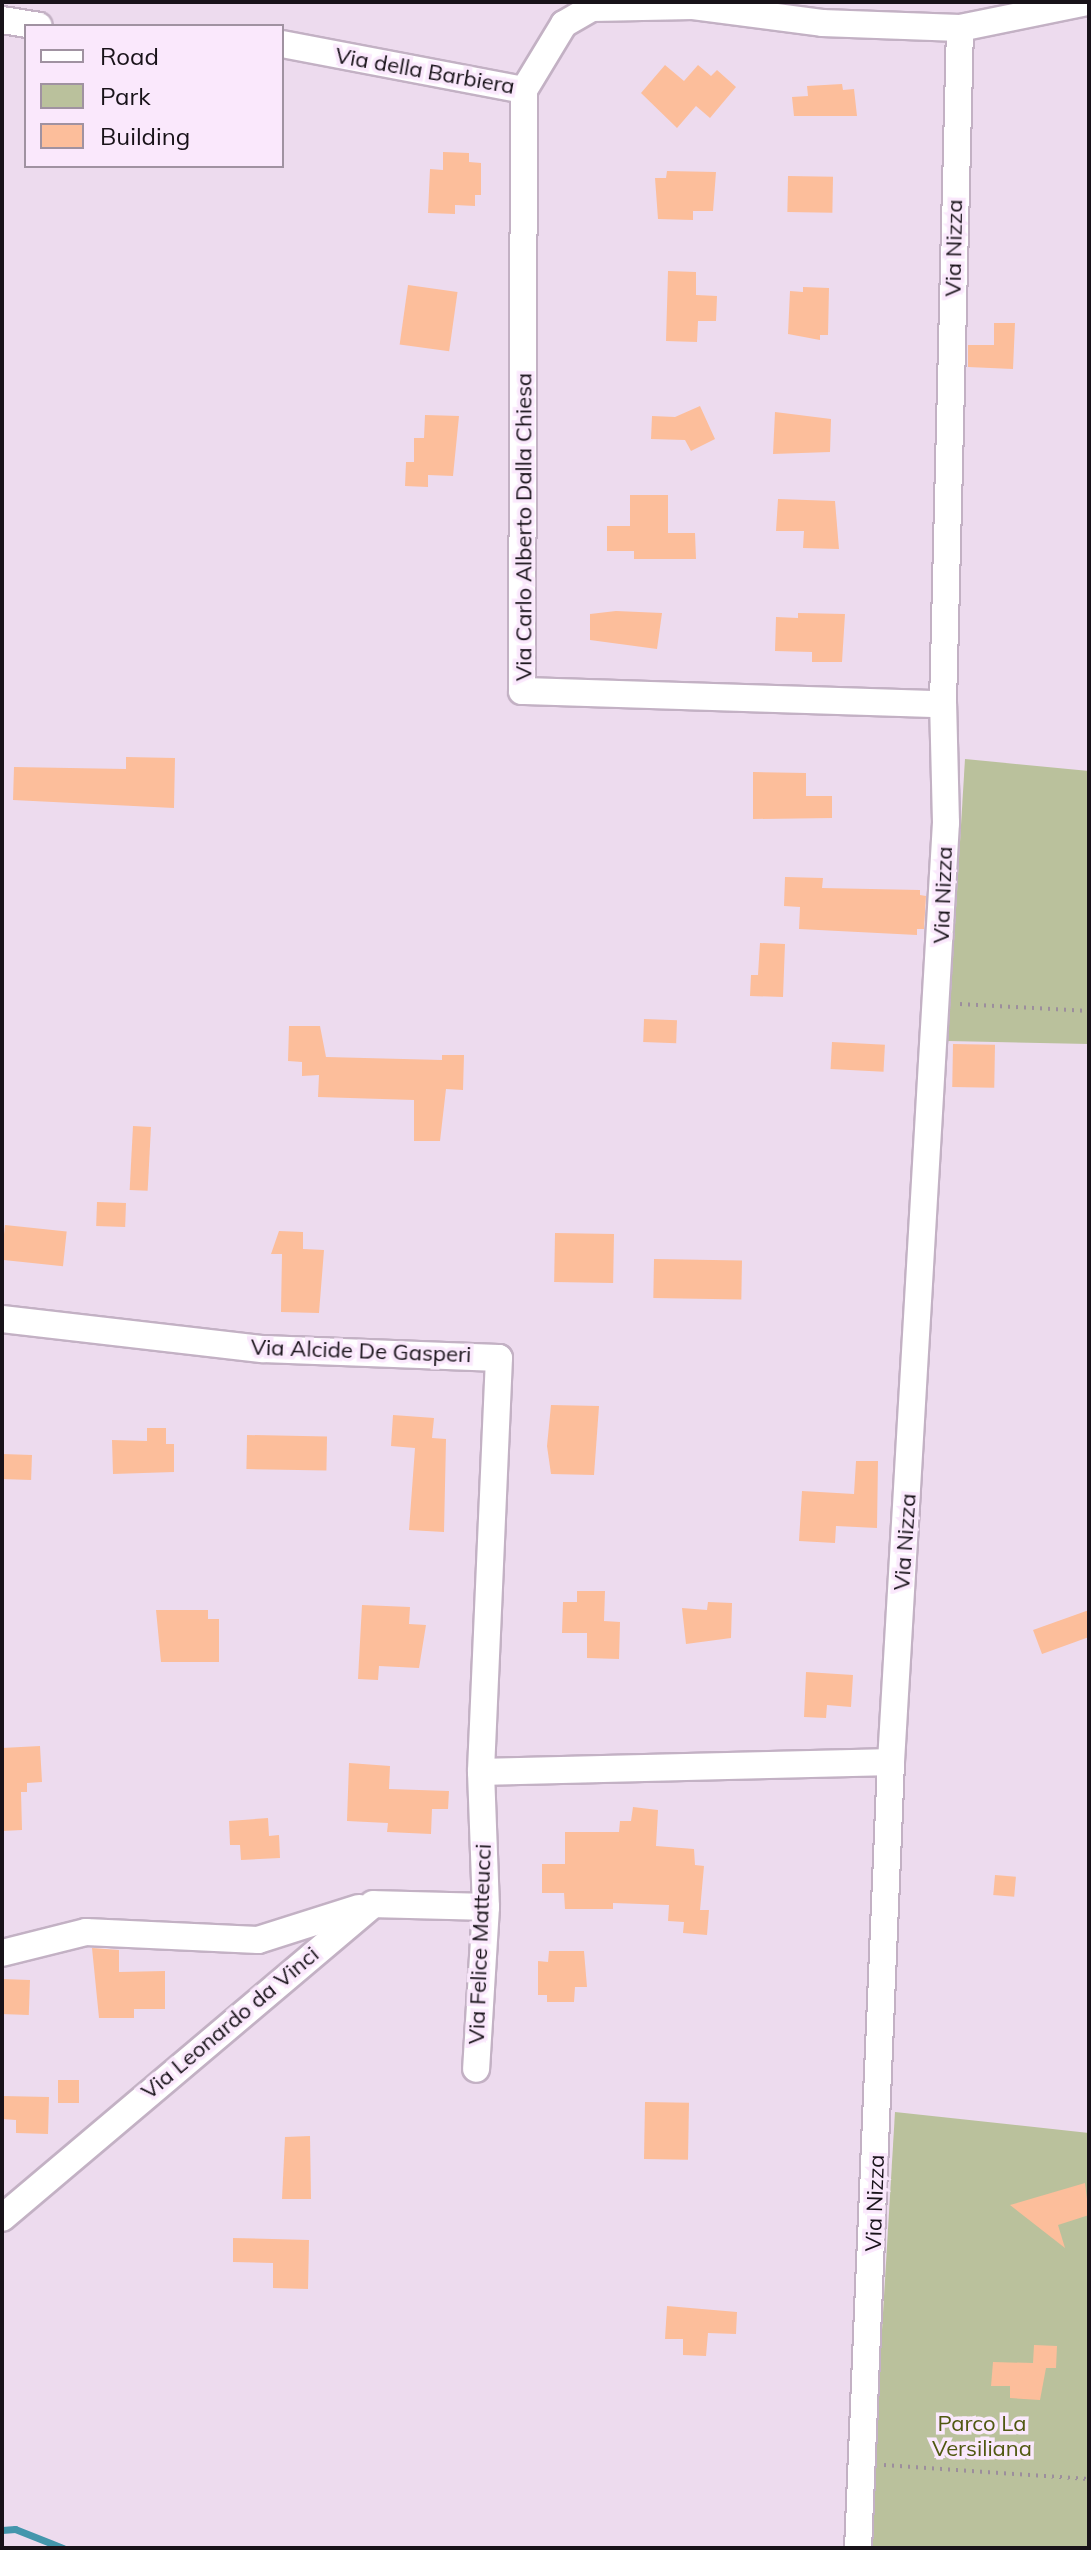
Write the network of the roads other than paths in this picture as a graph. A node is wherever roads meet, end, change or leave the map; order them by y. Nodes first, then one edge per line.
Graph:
1 (1088, 2) edge
2 (692, 4) edge
3 (2, 20) edge
4 (27, 24) edge
5 (960, 28) junction
6 (284, 44) edge
7 (524, 90) junction
8 (943, 704) junction
9 (2, 1319) edge
10 (891, 1762) junction
11 (481, 1772) junction
12 (373, 1904) junction
13 (486, 1907) junction
14 (2, 1953) edge
15 (476, 2069) dead end
16 (2, 2218) edge
17 (858, 2548) edge

1 - 5 street, Via della Barbiera
2 - 5 street, Via della Barbiera
2 - 7 street, Via della Barbiera
3 - 4 street
5 - 8 street, Via Nizza
6 - 7 street, Via della Barbiera
7 - 8 street, Via Carlo Alberto Dalla Chiesa
8 - 10 street, Via Nizza
9 - 11 street, Via Alcide De Gasperi
10 - 11 street
10 - 17 street, Via Nizza
11 - 13 street, Via Felice Matteucci
12 - 13 street
12 - 14 street
12 - 16 street, Via Leonardo da Vinci
13 - 15 street, Via Felice Matteucci

